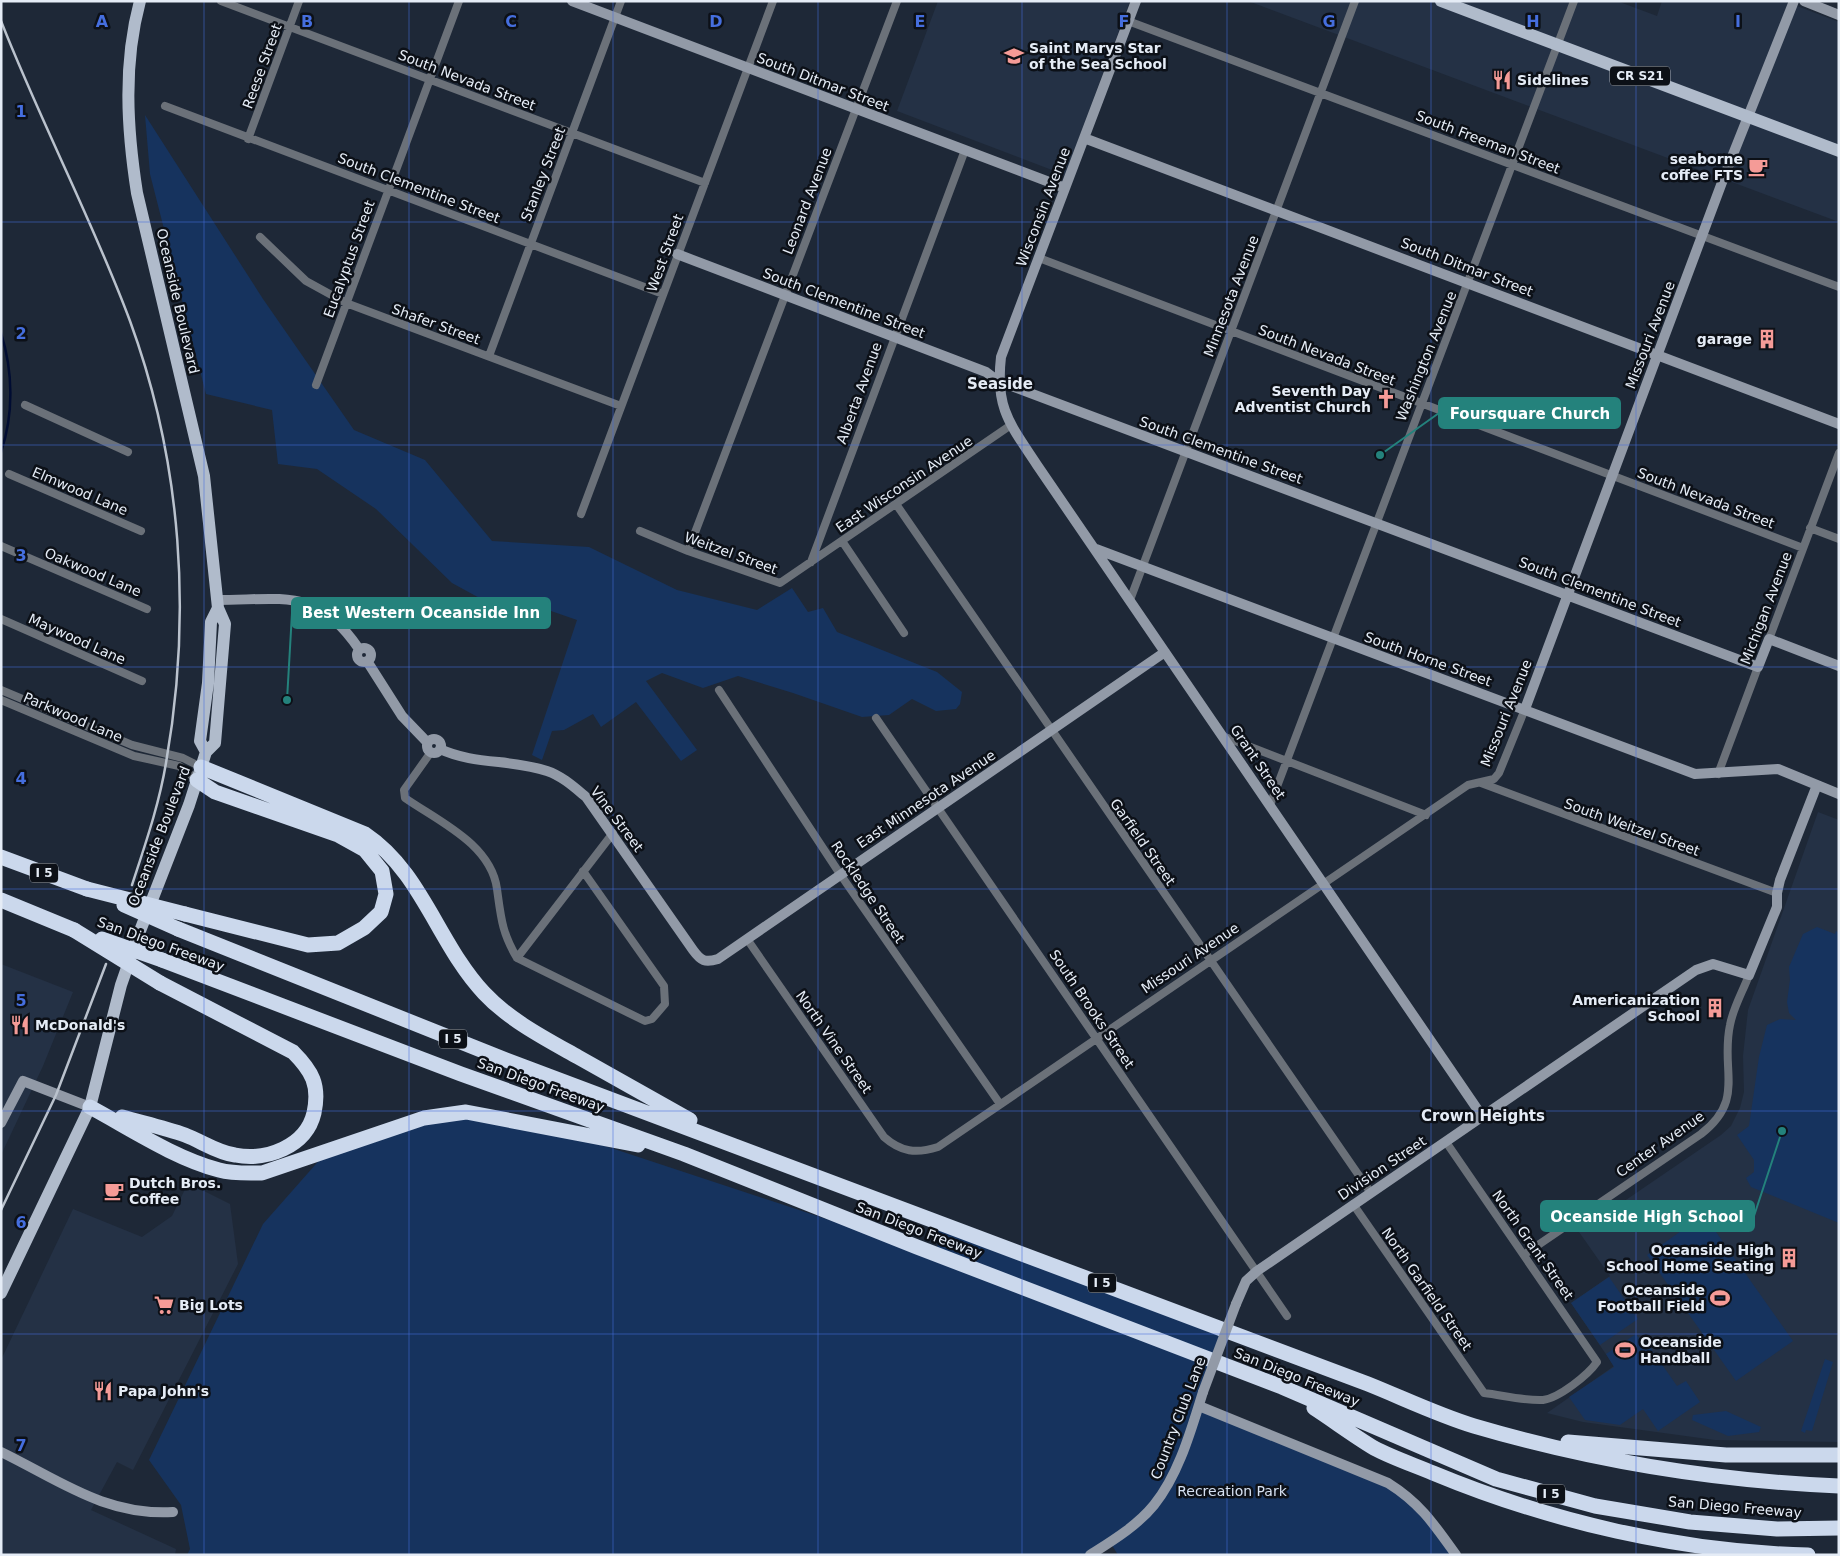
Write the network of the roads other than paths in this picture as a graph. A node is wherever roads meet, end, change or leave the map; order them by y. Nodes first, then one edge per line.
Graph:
1 (140, 1) edge
2 (221, 1) edge
3 (300, 1) edge
4 (459, 1) edge
5 (572, 1) edge
6 (621, 1) edge
7 (773, 1) edge
8 (897, 1) edge
9 (1136, 1) edge
10 (1354, 1) edge
11 (1441, 1) edge
12 (1574, 1) edge
13 (1794, 1) edge
14 (1804, 1) edge
15 (1839, 15) edge
16 (615, 18) junction
17 (1128, 21) junction
18 (289, 27) junction
19 (1558, 45) junction
20 (748, 68) junction
21 (430, 79) junction
22 (1321, 92) junction
23 (165, 106) dead end
24 (855, 109) junction
25 (1748, 117) junction
26 (572, 133) junction
27 (1084, 138) junction
28 (248, 139) junction
29 (965, 150) junction
30 (1839, 151) edge
31 (1512, 165) junction
32 (705, 183) junction
33 (1065, 188) junction
34 (388, 191) junction
35 (1276, 211) junction
36 (1703, 236) junction
37 (260, 237) dead end
38 (530, 245) junction
39 (677, 254) junction
40 (1038, 258) junction
41 (1469, 282) junction
42 (1839, 287) edge
43 (663, 294) junction
44 (785, 295) junction
45 (346, 304) junction
46 (1231, 332) junction
47 (893, 338) junction
48 (1658, 355) junction
49 (489, 356) junction
50 (998, 381) junction
51 (316, 385) dead end
52 (1420, 403) junction
53 (25, 405) dead end
54 (621, 406) junction
55 (1839, 424) edge
56 (1011, 425) junction
57 (128, 452) dead end
58 (1186, 452) junction
59 (1839, 453) edge
60 (9, 474) dead end
61 (1612, 476) junction
62 (896, 504) junction
63 (581, 514) dead end
64 (1376, 522) junction
65 (1810, 528) junction
66 (141, 531) dead end
67 (640, 531) dead end
68 (1839, 539) edge
69 (842, 541) junction
70 (1, 546) edge
71 (1803, 548) junction
72 (1096, 549) junction
73 (688, 552) junction
74 (811, 562) junction
75 (1142, 567) junction
76 (1568, 594) junction
77 (1130, 600) junction
78 (217, 604) junction
79 (147, 609) dead end
80 (1, 619) edge
81 (904, 633) dead end
82 (1333, 638) junction
83 (1769, 639) junction
84 (1165, 652) junction
85 (1839, 666) edge
86 (1758, 667) junction
87 (142, 681) dead end
88 (1, 690) edge
89 (719, 690) dead end
90 (1, 700) edge
91 (1525, 709) junction
92 (876, 718) dead end
93 (1051, 730) junction
94 (1225, 737) junction
95 (433, 748) junction
96 (1286, 761) junction
97 (199, 774) junction
98 (1718, 774) junction
99 (1478, 782) junction
100 (1816, 786) junction
101 (1839, 794) edge
102 (1270, 805) junction
103 (939, 807) junction
104 (1426, 815) junction
105 (613, 833) junction
106 (1, 857) edge
107 (582, 871) junction
108 (840, 874) junction
109 (1324, 884) junction
110 (87, 889) junction
111 (1777, 893) junction
112 (1, 900) edge
113 (74, 930) junction
114 (747, 939) junction
115 (517, 958) junction
116 (700, 960) joint
117 (1210, 961) junction
118 (1749, 975) junction
119 (1097, 1038) junction
120 (1000, 1104) junction
121 (90, 1107) junction
122 (1482, 1116) junction
123 (1, 1123) edge
124 (1446, 1142) junction
125 (731, 1143) junction
126 (906, 1152) joint
127 (684, 1154) junction
128 (1371, 1193) junction
129 (1353, 1204) junction
130 (1524, 1254) junction
131 (1257, 1271) junction
132 (1, 1293) edge
133 (1286, 1316) dead end
134 (1220, 1346) joint
135 (1282, 1387) junction
136 (1554, 1396) joint
137 (1199, 1406) junction
138 (1517, 1437) junction
139 (1, 1452) edge
140 (1839, 1455) edge
141 (1839, 1486) edge
142 (173, 1512) dead end
143 (1839, 1528) edge
144 (1090, 1555) edge
145 (1456, 1555) edge
146 (1808, 1555) edge

1 - 78 main road, Oceanside Boulevard
2 - 18 street, South Nevada Street
3 - 18 street, Reese Street
4 - 21 street, Eucalyptus Street
5 - 16 street, South Ditmar Street
6 - 16 street, Stanley Street
7 - 20 street, West Street
8 - 24 street, Leonard Avenue
9 - 17 street, Wisconsin Avenue
10 - 22 street, Minnesota Avenue
11 - 19 main road, CR S21
12 - 19 street, Washington Avenue
13 - 25 street, Missouri Avenue
14 - 15 street
16 - 20 street, South Ditmar Street
16 - 26 street, Stanley Street
17 - 22 street, South Freeman Street
17 - 27 street, Wisconsin Avenue
18 - 21 street, South Nevada Street
18 - 28 street, Reese Street
19 - 25 main road, CR S21
19 - 31 street, Washington Avenue
20 - 24 street, South Ditmar Street
20 - 32 street, West Street
21 - 26 street, South Nevada Street
21 - 34 street, Eucalyptus Street
22 - 31 street, South Freeman Street
22 - 35 street, Minnesota Avenue
23 - 28 street, South Clementine Street
24 - 29 street, South Ditmar Street
24 - 44 street, Leonard Avenue
25 - 30 main road, CR S21
25 - 36 street, Missouri Avenue
26 - 32 street, South Nevada Street
26 - 38 street, Stanley Street
27 - 33 street, Wisconsin Avenue
27 - 35 street, South Ditmar Street
28 - 34 street, South Clementine Street
29 - 33 street, South Ditmar Street
29 - 47 street, Alberta Avenue
31 - 36 street, South Freeman Street
31 - 41 street, Washington Avenue
32 - 39 street, West Street
33 - 40 street, Wisconsin Avenue
34 - 38 street, South Clementine Street
34 - 45 street, Eucalyptus Street
35 - 41 street, South Ditmar Street
35 - 46 street, Minnesota Avenue
36 - 42 street, South Freeman Street
36 - 48 street, Missouri Avenue
37 - 45 street, Shafer Street
38 - 43 street, South Clementine Street
38 - 49 street, Stanley Street
39 - 43 street, West Street
39 - 44 street, South Clementine Street
40 - 46 street, South Nevada Street
40 - 50 street, Wisconsin Avenue
41 - 48 street, South Ditmar Street
41 - 52 street, Washington Avenue
43 - 54 street, West Street
44 - 47 street, South Clementine Street
44 - 73 street, Leonard Avenue
45 - 49 street, Shafer Street
45 - 51 street, Eucalyptus Street
46 - 52 street, South Nevada Street
46 - 58 street, Minnesota Avenue
47 - 50 street, South Clementine Street
47 - 74 street, Alberta Avenue
48 - 55 street, South Ditmar Street
48 - 61 street, Missouri Avenue
49 - 54 street, Shafer Street
50 - 56 street, Wisconsin Avenue
50 - 58 street, South Clementine Street
52 - 61 street, South Nevada Street
52 - 64 street, Washington Avenue
53 - 57 street
54 - 63 street, West Street
56 - 62 street, East Wisconsin Avenue
56 - 72 street, Grant Street
58 - 64 street, South Clementine Street
58 - 75 street, Minnesota Avenue
59 - 65 street, Michigan Avenue
60 - 66 street, Elmwood Lane
61 - 71 street, South Nevada Street
61 - 76 street, Missouri Avenue
62 - 69 street, East Wisconsin Avenue
62 - 93 street, Garfield Street
64 - 76 street, South Clementine Street
64 - 82 street, Washington Avenue
65 - 68 street
65 - 71 street, Michigan Avenue
67 - 73 street, Weitzel Street
69 - 74 street, East Wisconsin Avenue
69 - 81 street
70 - 79 street, Oakwood Lane
71 - 83 street, Michigan Avenue
72 - 75 street, South Horne Street
72 - 77 street, Grant Street
73 - 74 street, Weitzel Street
75 - 77 street, Minnesota Avenue
75 - 82 street, South Horne Street
76 - 86 street, South Clementine Street
76 - 91 street, Missouri Avenue
77 - 84 street, Grant Street
78 - 95 street, Vine Street
78 - 97 main road, Oceanside Boulevard
80 - 87 street, Maywood Lane
82 - 91 street, South Horne Street
82 - 96 street, Washington Avenue
83 - 85 street
83 - 86 street, Michigan Avenue
84 - 93 street, East Minnesota Avenue
84 - 94 street, Grant Street
86 - 98 street, Michigan Avenue
88 - 97 street, Parkwood Lane
89 - 108 street, Rockledge Street
90 - 97 street, Parkwood Lane
91 - 98 street, South Horne Street
91 - 99 street, Missouri Avenue
92 - 103 street, South Brooks Street
93 - 103 street, East Minnesota Avenue
93 - 117 street, Garfield Street
94 - 96 street
94 - 102 street, Grant Street
95 - 105 street, Vine Street
95 - 115 street
96 - 102 street, Washington Avenue
96 - 104 street
97 - 110 highway, bridge
97 - 121 main road, Oceanside Boulevard
97 - 125 highway
98 - 100 street, South Horne Street
99 - 104 street, Missouri Avenue
99 - 111 street, South Weitzel Street
100 - 101 street, South Horne Street
100 - 111 street, Center Avenue
102 - 109 street, Grant Street
103 - 108 street, East Minnesota Avenue
103 - 119 street, South Brooks Street
104 - 109 street, Missouri Avenue
105 - 107 street
105 - 116 street, Vine Street
106 - 110 highway, San Diego Freeway / I 5
107 - 115 street
107 - 115 street
108 - 114 street, East Minnesota Avenue
108 - 120 street, Rockledge Street
109 - 117 street, Missouri Avenue
109 - 122 street, Grant Street
110 - 125 highway, San Diego Freeway / I 5, bridge
111 - 118 street, Center Avenue
112 - 113 highway, San Diego Freeway / I 5
113 - 121 highway, bridge
113 - 127 highway, San Diego Freeway / I 5, bridge
114 - 116 street, East Minnesota Avenue
114 - 126 street, North Vine Street
117 - 119 street, Missouri Avenue
117 - 128 street, Garfield Street
118 - 122 street, Division Street
118 - 130 street, Center Avenue
119 - 120 street, Missouri Avenue
119 - 131 street, South Brooks Street
120 - 126 street, Missouri Avenue
121 - 123 street
121 - 127 highway
121 - 132 main road, Oceanside Boulevard
122 - 124 street, Division Street
124 - 128 street, Division Street
124 - 130 street, North Grant Street
125 - 138 highway, San Diego Freeway / I 5
127 - 135 highway, San Diego Freeway / I 5
128 - 129 street, Division Street
129 - 131 street, Division Street
129 - 136 street, North Garfield Street
130 - 136 street, North Grant Street
131 - 133 street, South Brooks Street
131 - 134 street, Division Street, bridge
134 - 137 street, Country Club Lane, bridge
135 - 143 highway, San Diego Freeway / I 5
135 - 146 highway
137 - 144 street, Country Club Lane
137 - 145 street
138 - 140 highway
138 - 141 highway, San Diego Freeway / I 5
139 - 142 street

